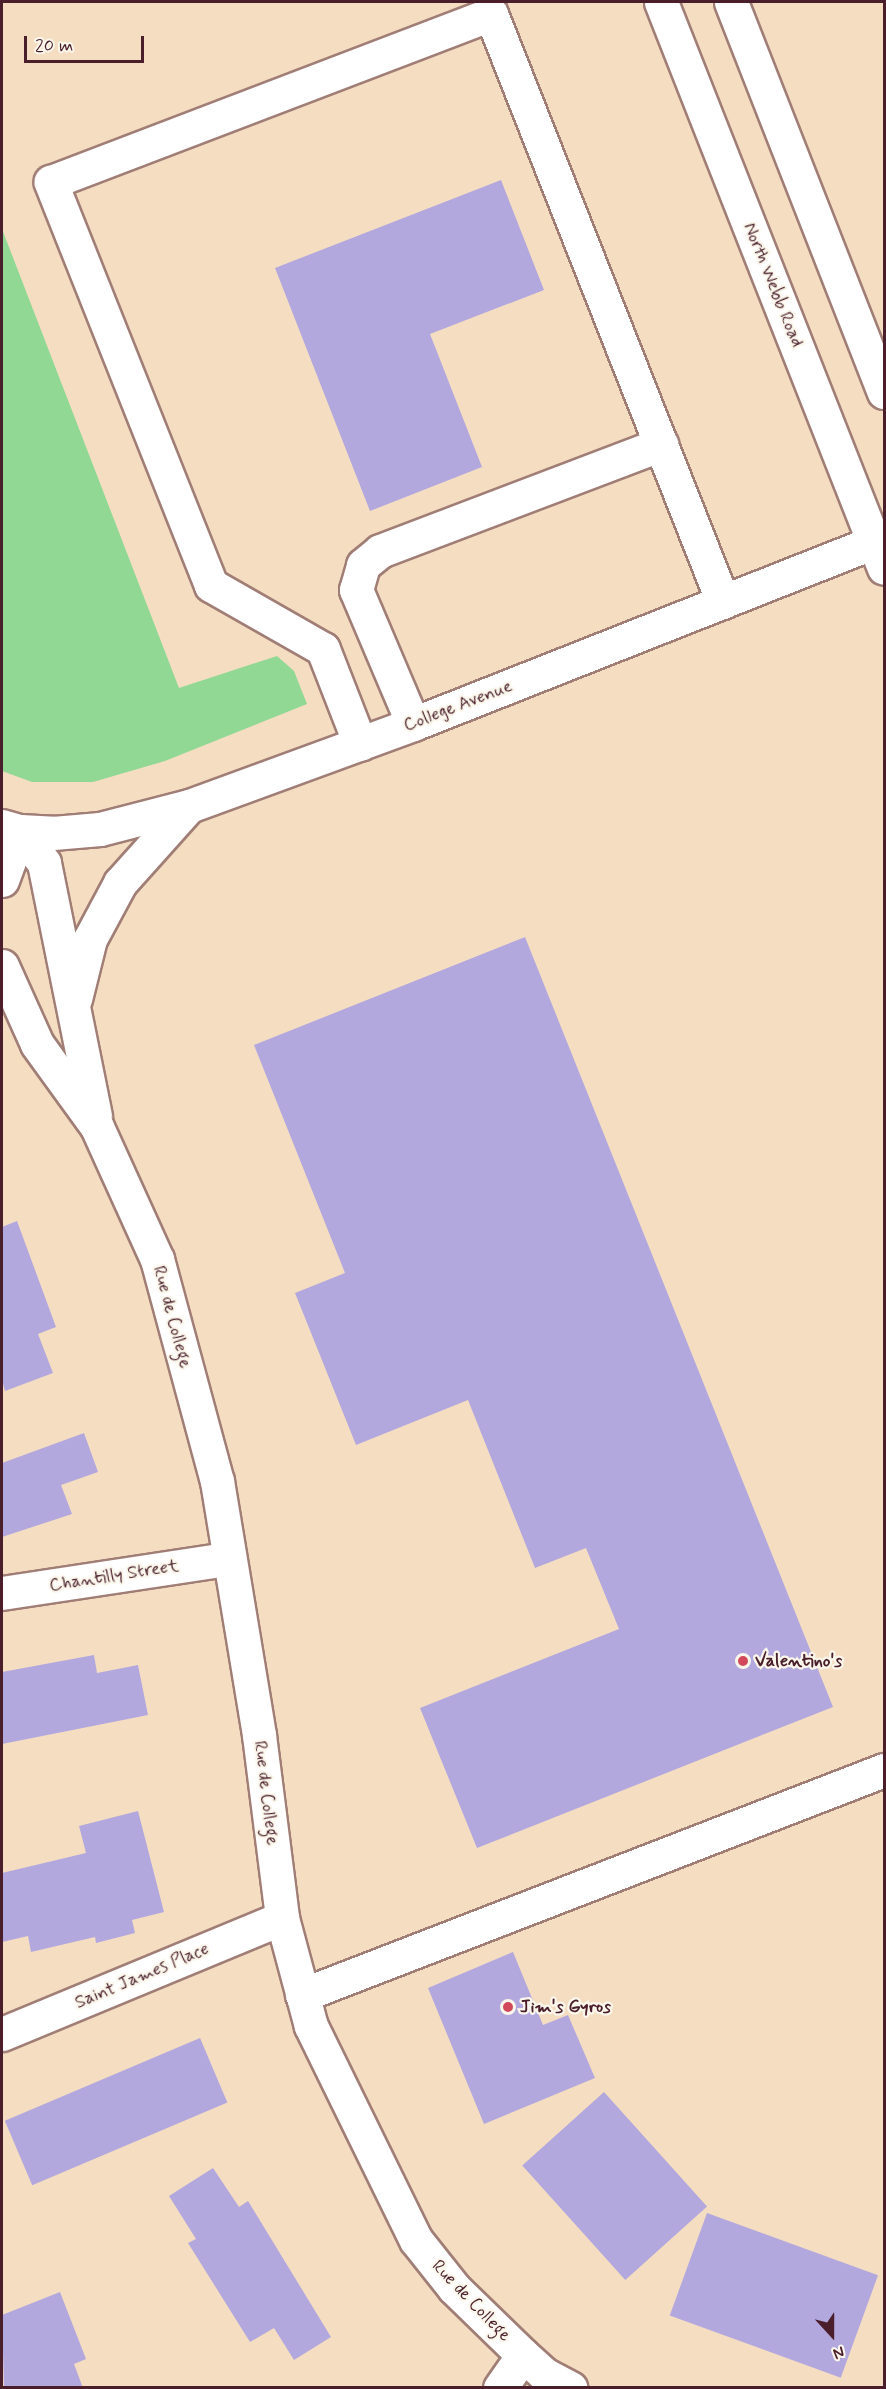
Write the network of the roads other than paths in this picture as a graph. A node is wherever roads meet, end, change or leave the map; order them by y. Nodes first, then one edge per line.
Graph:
1 (661, 2) edge
2 (731, 2) edge
3 (885, 392) edge
4 (661, 444) junction
5 (881, 549) edge
6 (723, 602) junction
7 (413, 724) junction
8 (360, 744) junction
9 (189, 806) junction
10 (11, 828) edge
11 (2, 880) edge
12 (3, 973) edge
13 (73, 1007) junction
14 (97, 1127) junction
15 (227, 1559) junction
16 (2, 1593) edge
17 (885, 1770) edge
18 (282, 1918) junction
19 (302, 1995) junction
20 (2, 2034) edge
21 (523, 2355) junction
22 (500, 2388) edge
23 (570, 2388) edge

1 - 5 street, North Webb Road
2 - 3 street
4 - 6 street
4 - 7 street
4 - 8 street
5 - 6 street, College Avenue
6 - 7 street, College Avenue
7 - 8 street, College Avenue
8 - 9 street, College Avenue
9 - 10 street, College Avenue
9 - 13 street
10 - 11 street
10 - 13 street, Rue de College
12 - 14 street, Rue de College
13 - 14 street, Rue de College
14 - 15 street, Rue de College
15 - 16 street, Chantilly Street
15 - 18 street, Rue de College
17 - 19 street
18 - 19 street, Rue de College
18 - 20 street, Saint James Place
19 - 21 street, Rue de College
21 - 22 street
21 - 23 street, Rue de College

